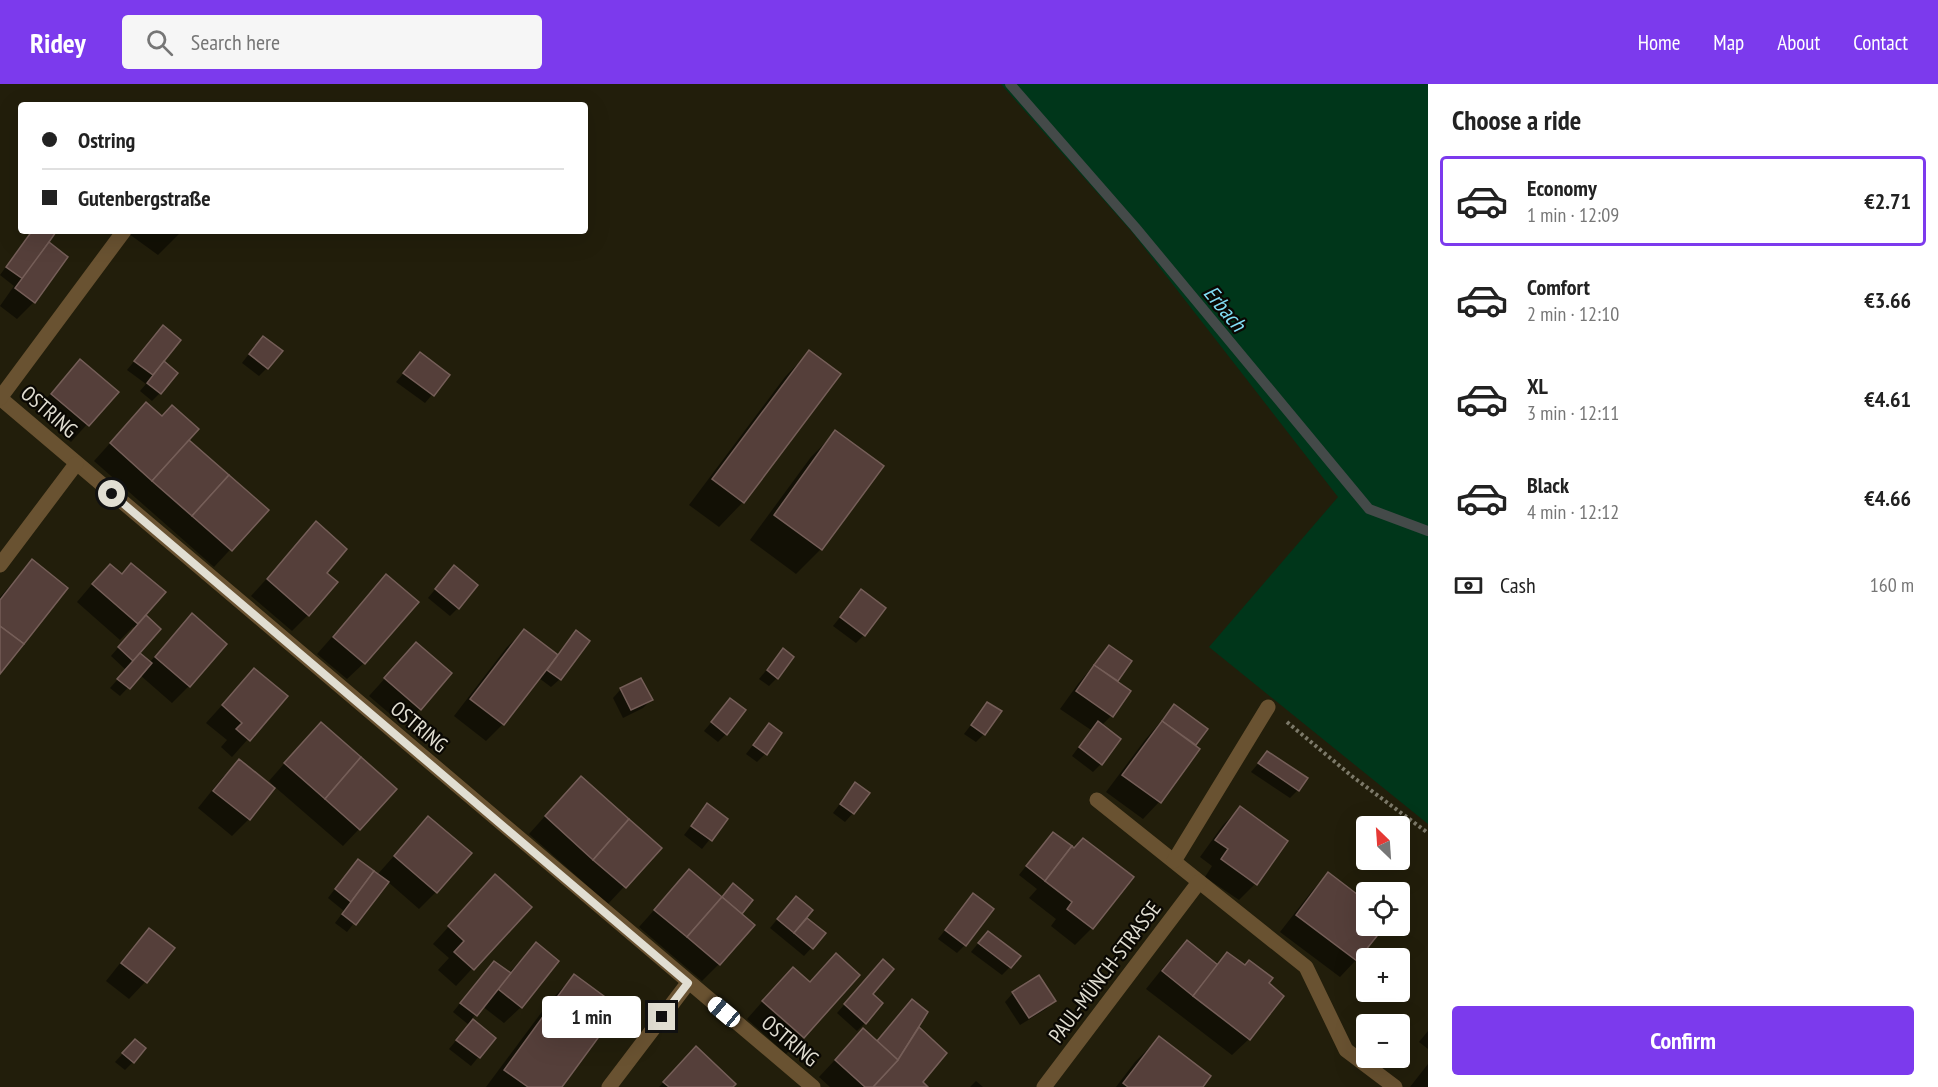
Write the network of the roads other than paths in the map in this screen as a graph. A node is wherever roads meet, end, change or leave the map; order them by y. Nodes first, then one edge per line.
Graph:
1 (122, 234) edge
2 (0, 398) edge
3 (76, 464) junction
4 (0, 565) edge
5 (1268, 707) road end
6 (1098, 800) dead end
7 (1174, 861) junction
8 (1199, 882) junction
9 (688, 983) junction
10 (609, 1087) edge
11 (813, 1087) edge
12 (1044, 1087) edge
13 (1395, 1087) edge

1 - 2 street
2 - 3 street, OSTRING
3 - 4 street
3 - 9 street, OSTRING
5 - 7 street
6 - 7 street
7 - 8 street
8 - 12 street, PAUL-MÜNCH-STRASSE
8 - 13 street
9 - 10 street
9 - 11 street, OSTRING

